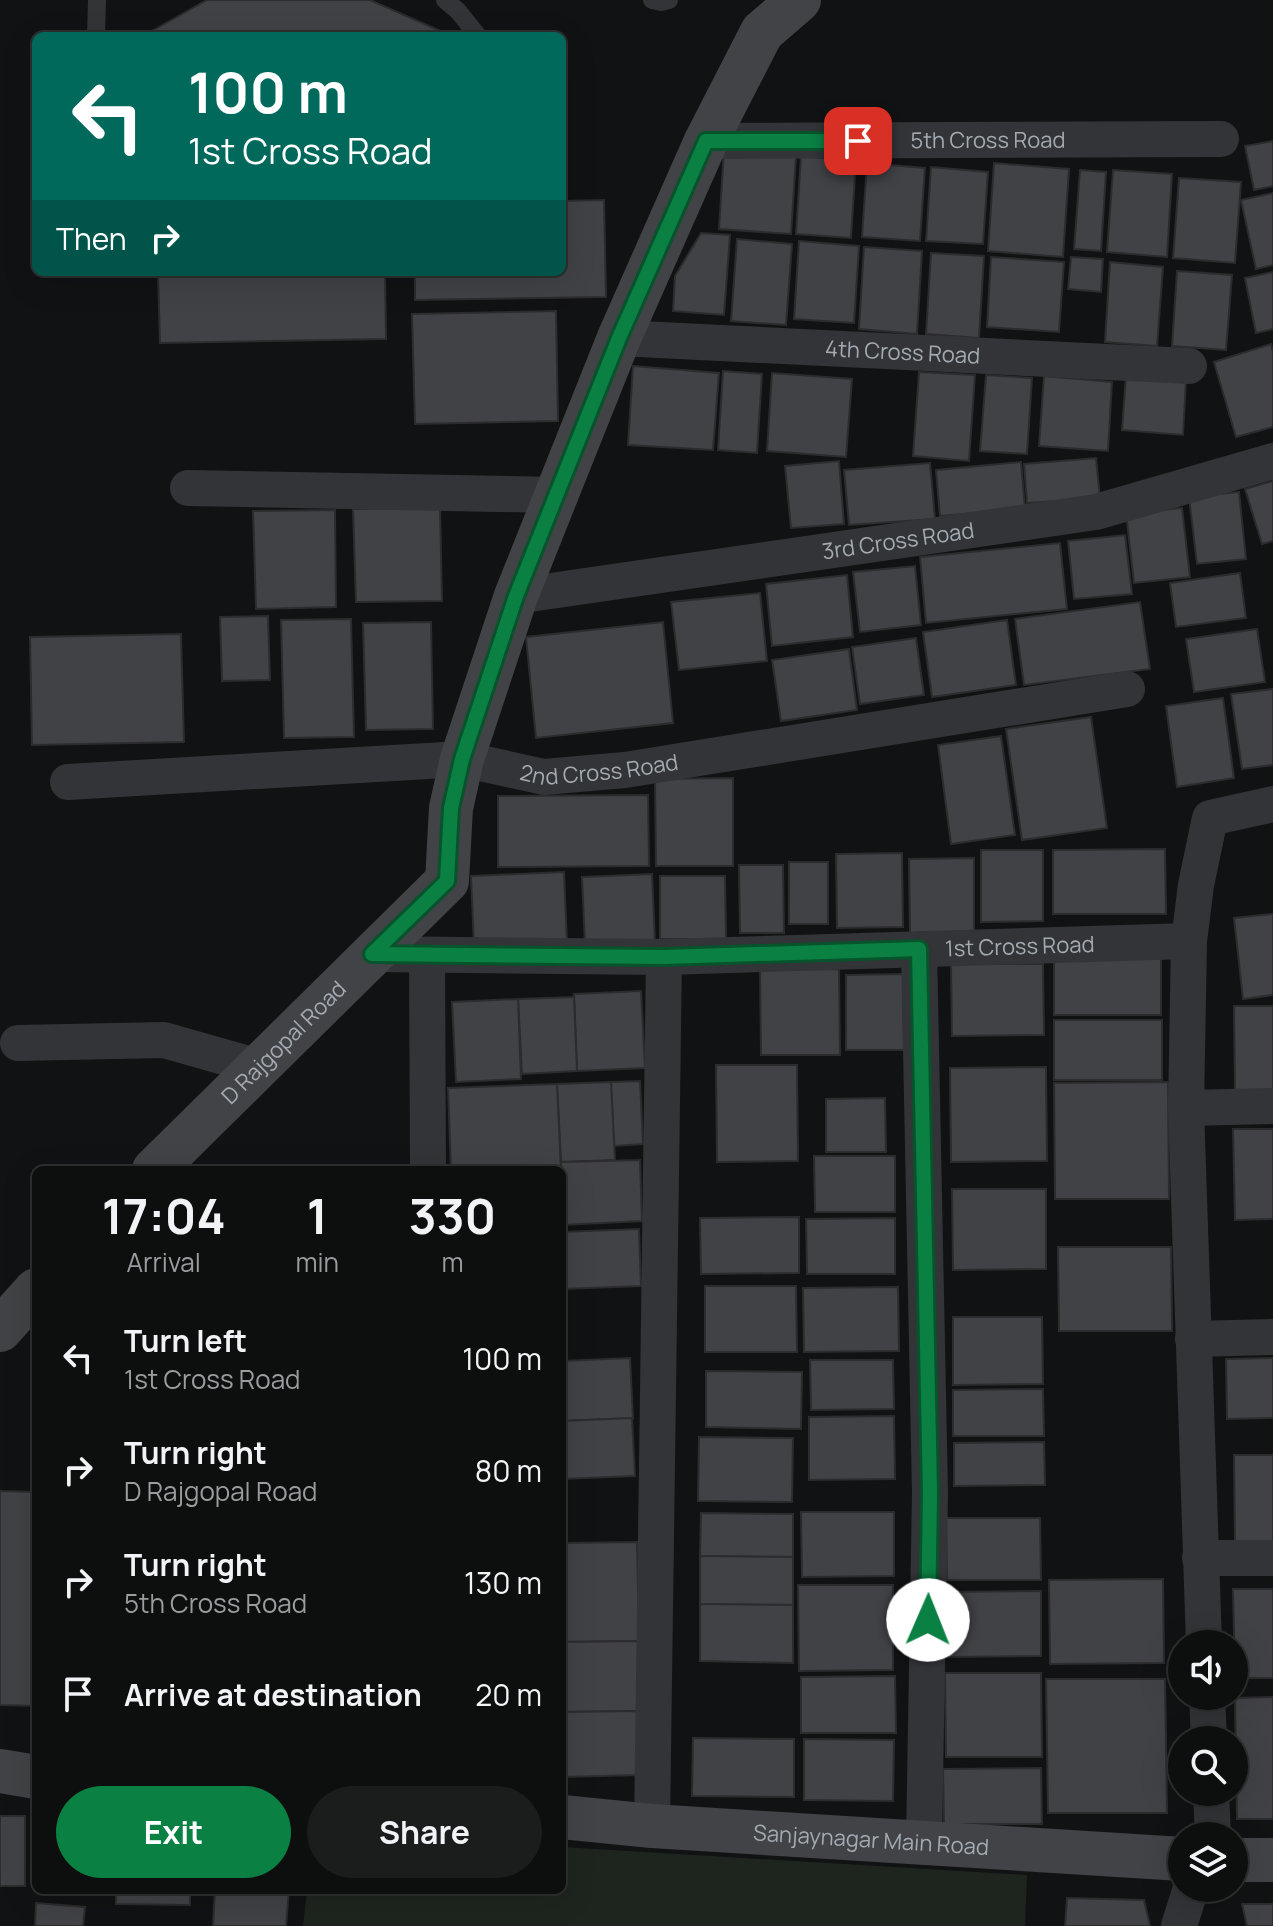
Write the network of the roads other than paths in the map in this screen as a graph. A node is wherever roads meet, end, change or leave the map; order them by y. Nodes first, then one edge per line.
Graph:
1 (97, 0) edge
2 (445, 0) edge
3 (652, 0) edge
4 (669, 0) edge
5 (799, 0) edge
6 (96, 32) edge
7 (475, 32) edge
8 (1221, 139) dead end
9 (706, 141) junction
10 (619, 338) junction
11 (1189, 366) dead end
12 (1273, 461) edge
13 (188, 488) dead end
14 (556, 495) junction
15 (516, 596) junction
16 (1127, 689) dead end
17 (462, 759) junction
18 (68, 782) dead end
19 (1273, 804) edge
20 (1189, 941) junction
21 (919, 949) junction
22 (372, 954) junction
23 (427, 955) junction
24 (664, 957) junction
25 (18, 1043) dead end
26 (259, 1067) junction
27 (1273, 1106) edge
28 (1186, 1108) junction
29 (158, 1166) edge
30 (428, 1166) edge
31 (32, 1294) edge
32 (0, 1330) edge
33 (1273, 1337) edge
34 (1193, 1339) junction
35 (1200, 1558) junction
36 (1273, 1558) edge
37 (1203, 1630) edge
38 (0, 1771) edge
39 (32, 1776) edge
40 (566, 1817) edge
41 (652, 1826) junction
42 (924, 1841) junction
43 (1168, 1858) edge
44 (1248, 1860) edge
45 (1273, 1860) edge
46 (1187, 1902) edge
47 (1179, 1926) edge

1 - 6 lane
2 - 7 lane
3 - 4 lane
5 - 9 street, D Rajgopal Road
8 - 9 street, 5th Cross Road
9 - 10 street, D Rajgopal Road
10 - 11 street, 4th Cross Road
10 - 14 street, D Rajgopal Road
12 - 15 street, 3rd Cross Road
13 - 14 street
14 - 15 street, D Rajgopal Road
15 - 17 street, D Rajgopal Road
16 - 17 street, 2nd Cross Road
17 - 18 street, 2nd Cross Road
17 - 22 street, D Rajgopal Road
19 - 20 street
20 - 21 street, 1st Cross Road
20 - 28 street
21 - 24 street, 1st Cross Road
21 - 42 street
22 - 23 street, 1st Cross Road
22 - 26 street, D Rajgopal Road
23 - 24 street, 1st Cross Road
23 - 30 street
24 - 41 street
25 - 26 street
26 - 29 street, D Rajgopal Road
27 - 28 street
28 - 34 street
31 - 32 street
33 - 34 street
34 - 35 street
35 - 36 street
35 - 37 street
38 - 39 street
40 - 41 street, Sanjaynagar Main Road
41 - 42 street, Sanjaynagar Main Road
42 - 43 street, Sanjaynagar Main Road
44 - 45 street
46 - 47 street

